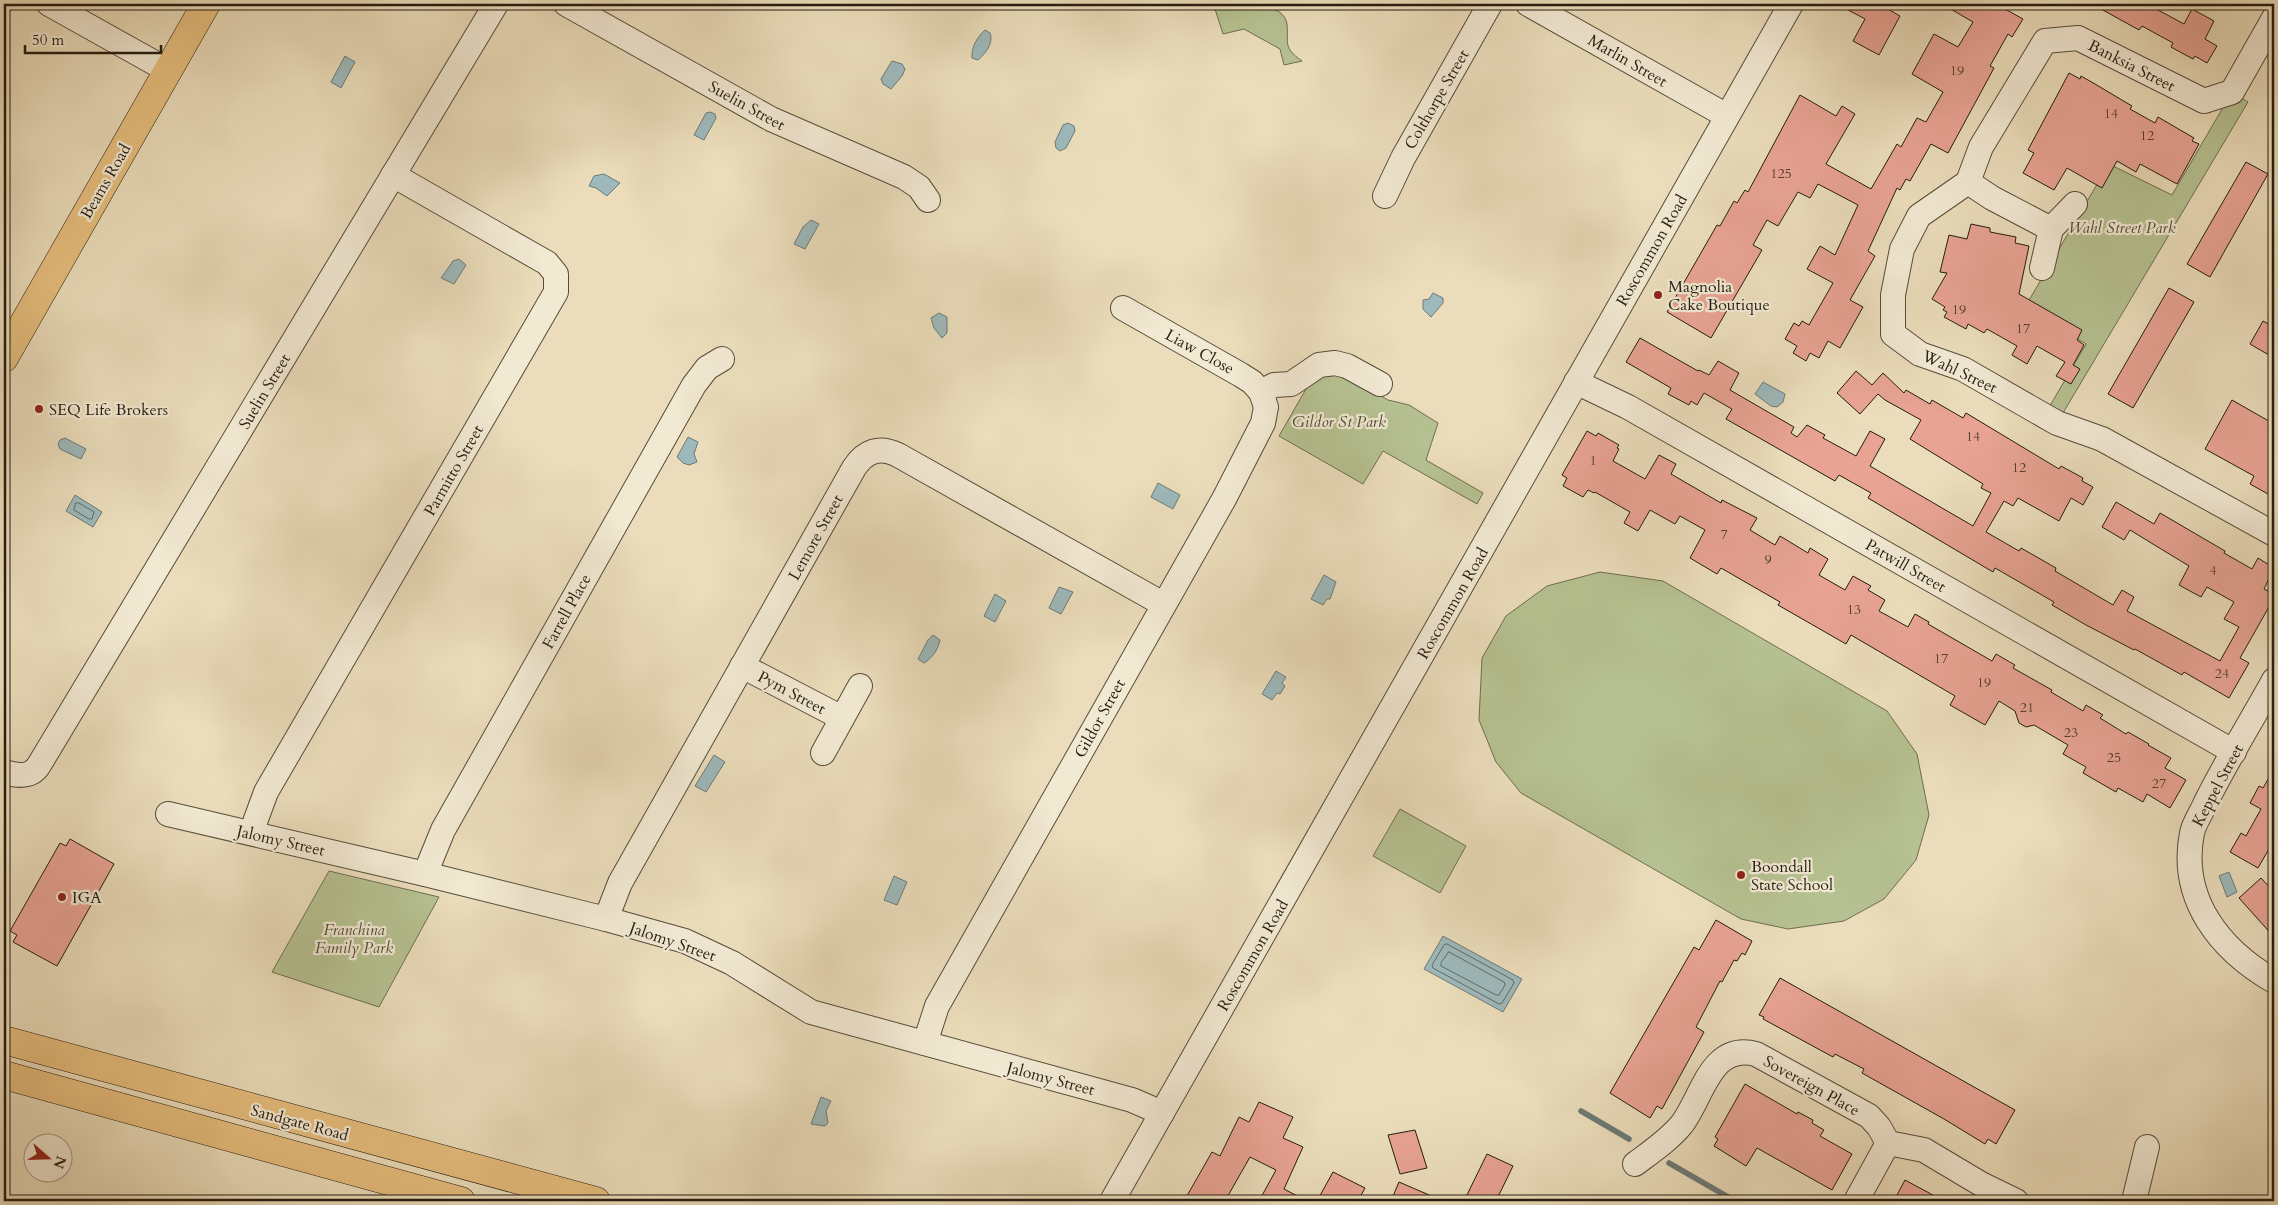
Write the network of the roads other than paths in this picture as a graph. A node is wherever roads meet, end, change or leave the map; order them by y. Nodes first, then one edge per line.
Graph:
1 (49, 4) edge
2 (206, 4) edge
3 (496, 4) edge
4 (566, 4) edge
5 (1490, 4) edge
6 (1528, 4) edge
7 (1791, 4) edge
8 (2274, 18) edge
9 (168, 70) junction
10 (1727, 116) junction
11 (393, 174) junction
12 (1968, 182) junction
13 (1385, 196) dead end
14 (928, 200) dead end
15 (2075, 204) dead end
16 (2051, 229) junction
17 (2042, 268) dead end
18 (1123, 308) dead end
19 (4, 358) edge
20 (722, 359) dead end
21 (1576, 382) junction
22 (1380, 384) dead end
23 (1267, 388) junction
24 (2274, 534) edge
25 (1163, 604) junction
26 (742, 666) junction
27 (2274, 680) edge
28 (860, 686) dead end
29 (842, 718) junction
30 (2234, 752) junction
31 (823, 753) dead end
32 (4, 772) edge
33 (168, 814) dead end
34 (251, 833) junction
35 (425, 874) junction
36 (606, 919) junction
37 (2274, 981) edge
38 (4, 1040) edge
39 (925, 1043) junction
40 (4, 1075) edge
41 (1162, 1113) junction
42 (1888, 1142) junction
43 (2147, 1148) dead end
44 (1635, 1164) dead end
45 (461, 1201) edge
46 (596, 1201) edge
47 (1112, 1201) edge
48 (1856, 1201) edge
49 (2016, 1201) edge
50 (2134, 1201) edge

1 - 9 street
2 - 9 main road, Beams Road
3 - 11 street, Suelin Street
4 - 14 street, Suelin Street
5 - 13 street, Colthorpe Street
6 - 10 street, Marlin Street
7 - 10 street, Roscommon Road
8 - 12 street, Banksia Street
9 - 19 main road, Beams Road
10 - 21 street, Roscommon Road
11 - 32 street, Suelin Street
11 - 34 street, Parmitto Street
12 - 16 street
12 - 24 street, Wahl Street
15 - 16 street
16 - 17 street
18 - 23 street, Liaw Close
20 - 35 street, Farrell Place
21 - 30 street, Patwill Street
21 - 41 street, Roscommon Road
22 - 23 street
23 - 25 street, Gildor Street
25 - 26 street, Lemore Street
25 - 39 street, Gildor Street
26 - 29 street, Pym Street
26 - 36 street, Lemore Street
27 - 30 street, Keppel Street
28 - 29 street, Pym Street
29 - 31 street, Pym Street
30 - 37 street, Keppel Street
33 - 34 street, Jalomy Street
34 - 35 street, Jalomy Street
35 - 36 street, Jalomy Street
36 - 39 street, Jalomy Street
38 - 46 main road, Sandgate Road
39 - 41 street, Jalomy Street
40 - 45 main road, Sandgate Road
41 - 47 street, Roscommon Road
42 - 44 street, Sovereign Place
42 - 48 street
42 - 49 street
43 - 50 street

